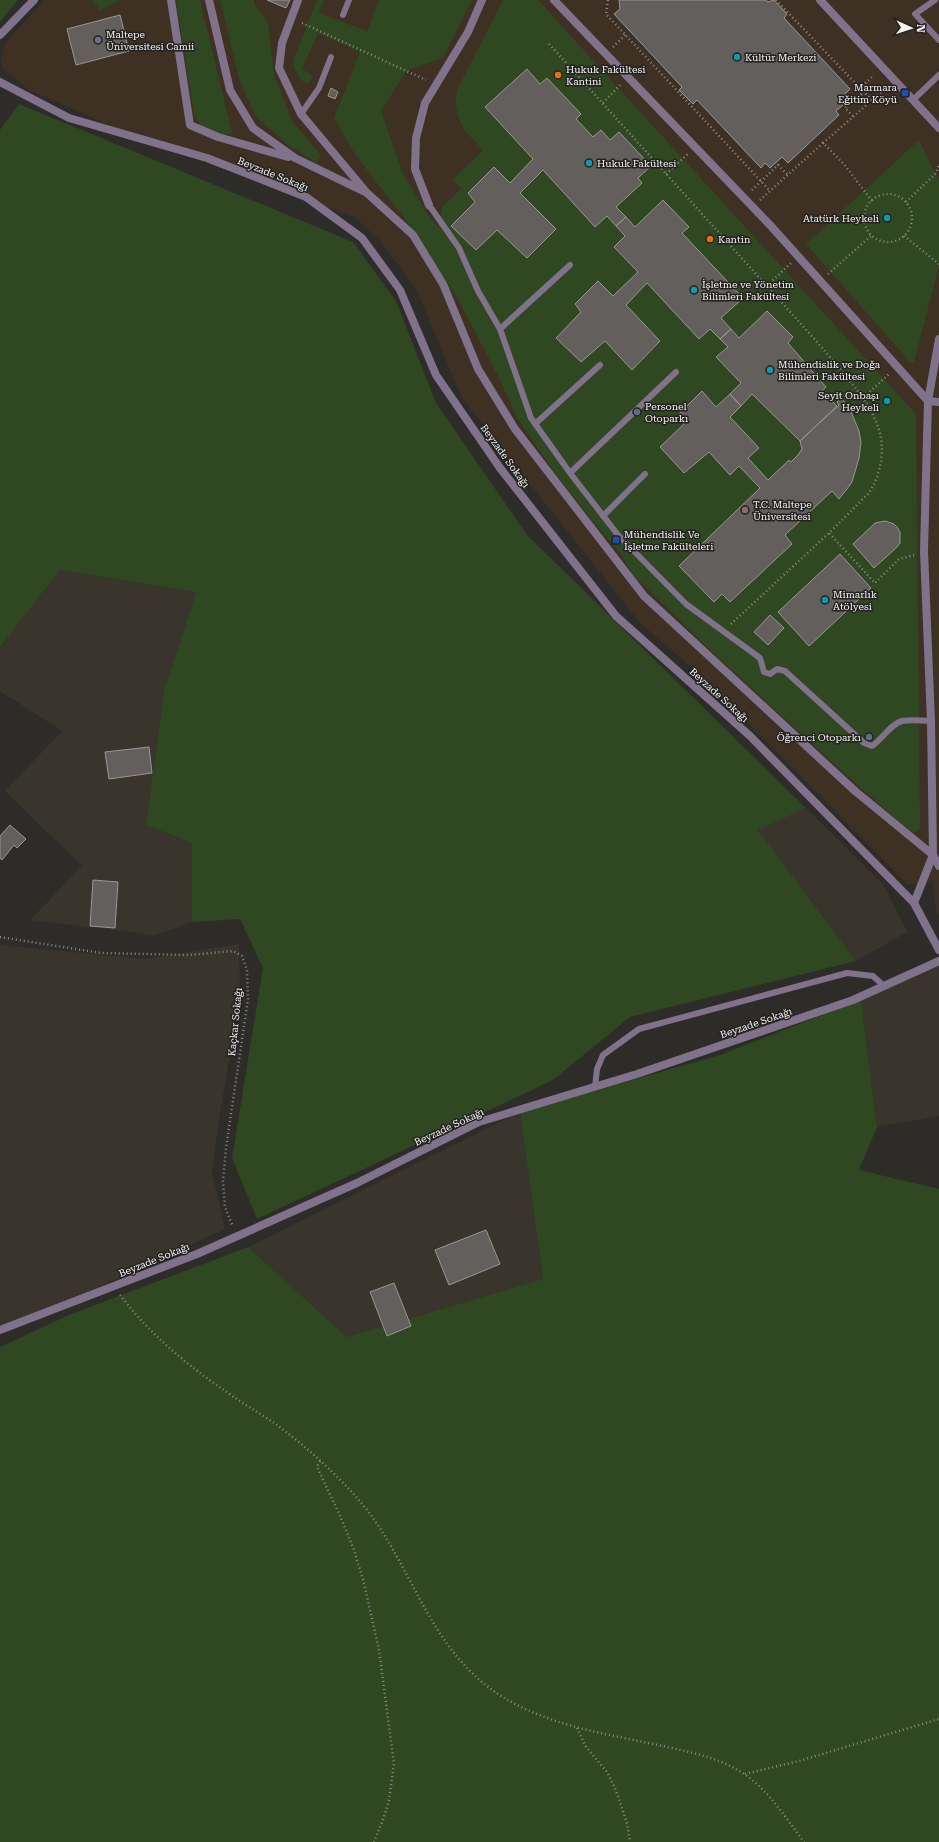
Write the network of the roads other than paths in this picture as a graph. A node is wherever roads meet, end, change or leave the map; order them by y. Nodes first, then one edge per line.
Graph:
1 (34, 0) edge
2 (171, 0) edge
3 (209, 0) edge
4 (298, 0) edge
5 (349, 0) edge
6 (482, 0) edge
7 (554, 0) edge
8 (820, 0) edge
9 (937, 1) edge
10 (343, 15) dead end
11 (0, 35) edge
12 (939, 40) edge
13 (331, 58) dead end
14 (939, 75) edge
15 (0, 82) edge
16 (913, 100) junction
17 (301, 114) junction
18 (939, 128) edge
19 (295, 158) junction
20 (367, 193) junction
21 (429, 205) joint
22 (570, 265) dead end
23 (500, 329) junction
24 (939, 339) edge
25 (600, 365) dead end
26 (676, 372) dead end
27 (928, 401) junction
28 (939, 402) edge
29 (535, 424) junction
30 (570, 473) junction
31 (646, 474) dead end
32 (603, 516) junction
33 (931, 721) junction
34 (933, 855) junction
35 (939, 866) edge
36 (914, 903) junction
37 (939, 950) edge
38 (939, 961) edge
39 (884, 986) junction
40 (595, 1087) junction
41 (0, 1330) edge

1 - 11 street
2 - 19 street
3 - 19 street
4 - 17 street
5 - 10 lane
6 - 21 street
7 - 27 street
8 - 16 street
9 - 12 lane
13 - 17 lane
14 - 16 lane
15 - 36 street, Beyzade Sokağı
16 - 18 street
17 - 20 street
19 - 20 street
20 - 34 street
21 - 23 lane
22 - 23 lane
23 - 29 lane
24 - 27 street
25 - 29 lane
26 - 30 lane
27 - 28 street
27 - 33 street
29 - 30 lane
30 - 32 lane
31 - 32 lane
32 - 33 lane
33 - 34 street
34 - 35 street
34 - 36 street
36 - 37 street, Beyzade Sokağı
38 - 39 street, Beyzade Sokağı
39 - 40 street, Beyzade Sokağı
39 - 40 lane
40 - 41 street, Beyzade Sokağı

